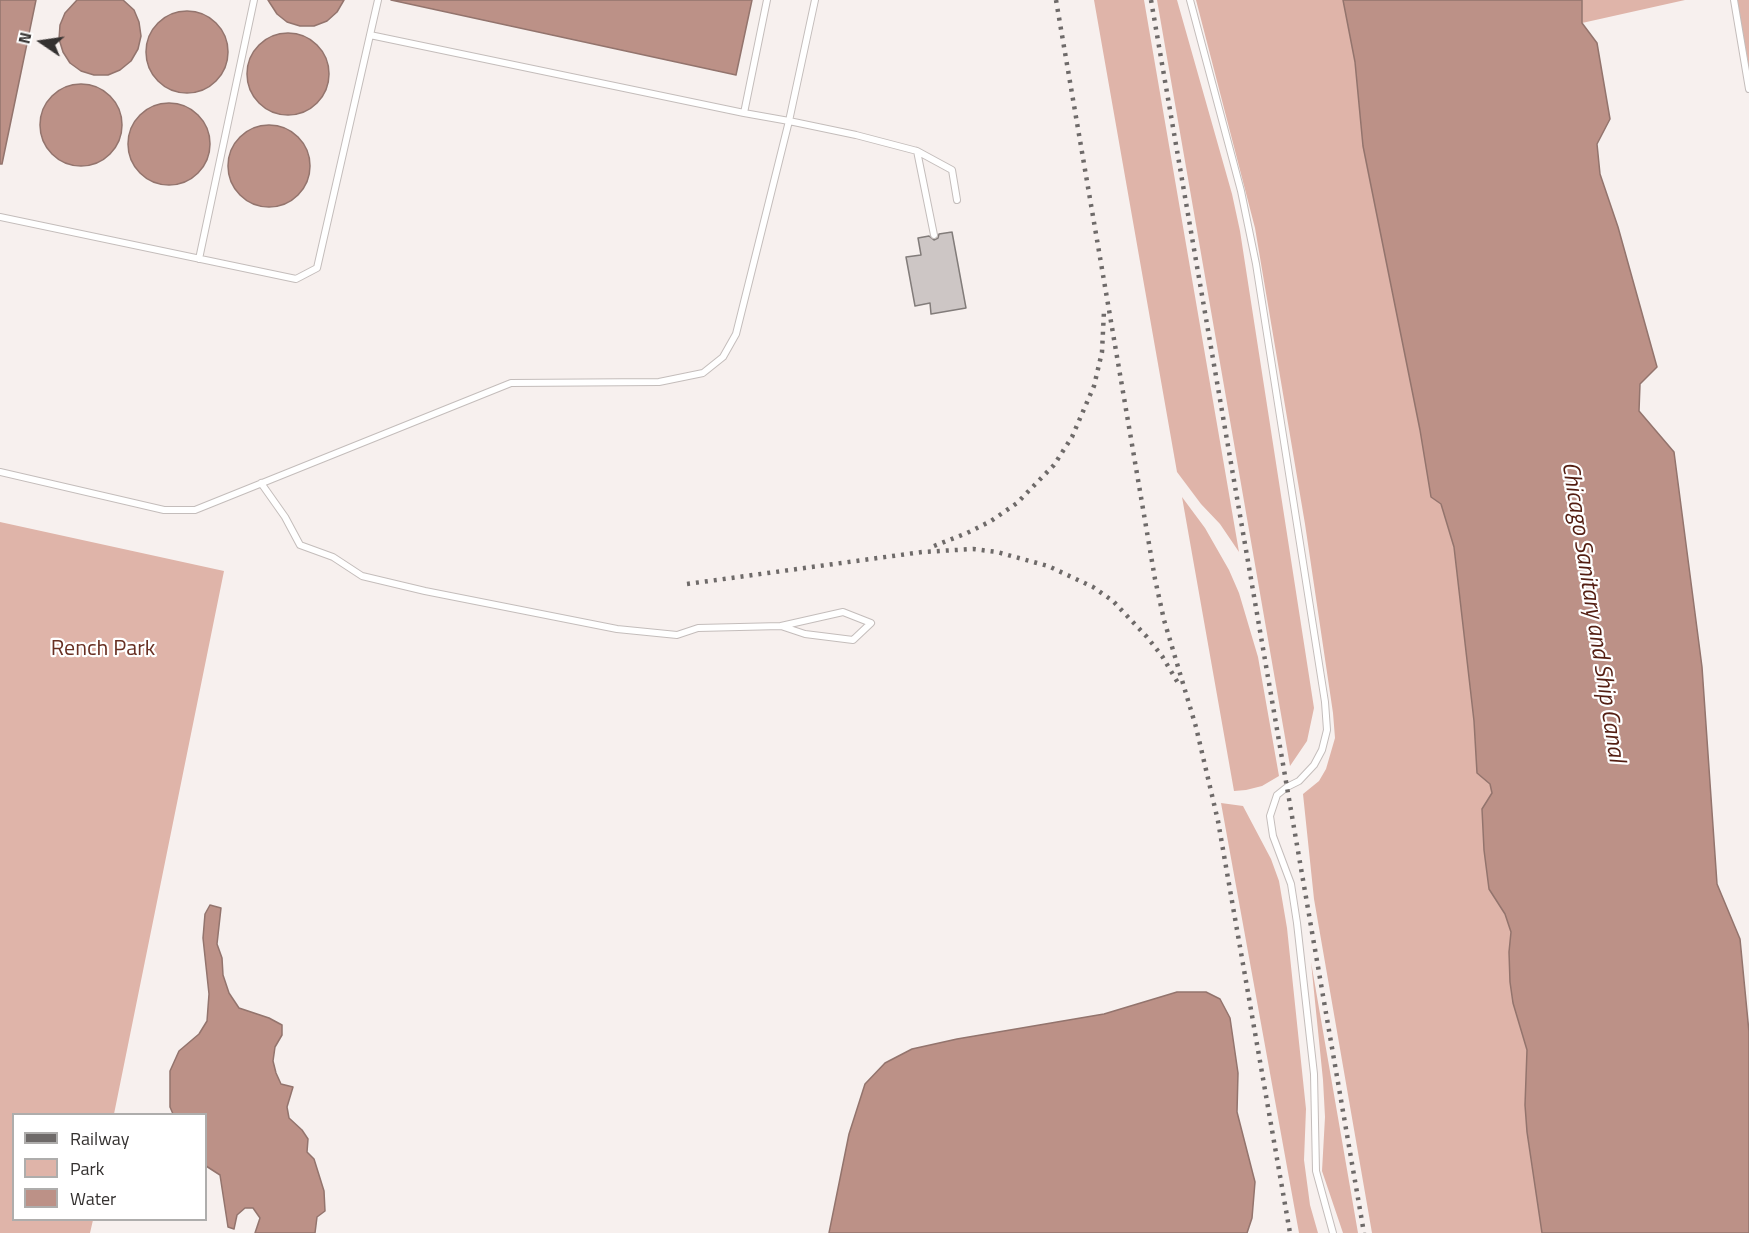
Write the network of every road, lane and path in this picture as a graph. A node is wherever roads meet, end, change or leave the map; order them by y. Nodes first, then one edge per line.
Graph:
1 (254, 0) edge
2 (378, 0) edge
3 (767, 0) edge
4 (815, 0) edge
5 (1190, 0) edge
6 (1734, 0) edge
7 (370, 35) junction
8 (1749, 89) edge
9 (744, 113) junction
10 (789, 121) junction
11 (918, 151) junction
12 (957, 200) dead end
13 (0, 217) edge
14 (934, 235) dead end
15 (199, 259) junction
16 (0, 472) edge
17 (261, 483) junction
18 (781, 626) junction
19 (1333, 1233) edge

1 - 15 lane
2 - 7 lane
3 - 9 lane
4 - 10 lane
5 - 19 lane
6 - 8 lane
7 - 9 lane
7 - 15 lane
9 - 10 lane
10 - 11 lane
10 - 17 lane
11 - 12 lane
11 - 14 lane
13 - 15 lane
16 - 17 lane
17 - 18 lane
18 - 18 lane

